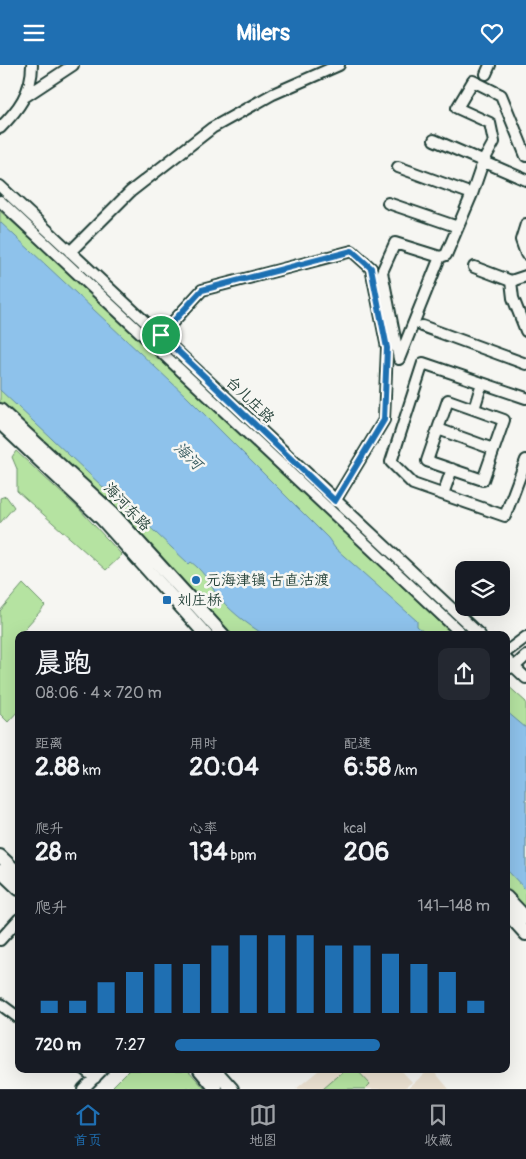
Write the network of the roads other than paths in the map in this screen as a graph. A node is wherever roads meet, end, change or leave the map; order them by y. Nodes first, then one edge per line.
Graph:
1 (32, 65) edge
2 (73, 65) edge
3 (339, 65) edge
4 (26, 96) junction
5 (0, 128) edge
6 (434, 141) dead end
7 (526, 156) edge
8 (483, 161) junction
9 (398, 167) dead end
10 (526, 179) edge
11 (0, 186) edge
12 (472, 194) junction
13 (0, 201) edge
14 (388, 203) dead end
15 (526, 224) edge
16 (458, 227) junction
17 (70, 252) junction
18 (526, 254) edge
19 (440, 257) junction
20 (474, 267) dead end
21 (526, 276) edge
22 (511, 281) junction
23 (523, 315) edge
24 (422, 326) dead end
25 (526, 331) edge
26 (161, 335) junction
27 (526, 364) edge
28 (482, 383) junction
29 (526, 399) edge
30 (474, 409) junction
31 (1, 417) edge
32 (438, 429) junction
33 (493, 449) junction
34 (525, 465) edge
35 (452, 469) junction
36 (443, 494) junction
37 (335, 501) junction
38 (202, 631) edge
39 (218, 631) edge
40 (459, 631) edge
41 (476, 631) edge
42 (526, 637) edge
43 (510, 649) edge
44 (526, 656) edge
45 (510, 668) edge
46 (526, 678) edge
47 (0, 856) edge
48 (15, 870) edge
49 (0, 871) edge
50 (15, 885) edge
51 (510, 901) edge
52 (510, 916) edge
53 (526, 918) edge
54 (15, 923) edge
55 (526, 934) edge
56 (0, 940) edge
57 (0, 1004) edge
58 (15, 1015) edge
59 (106, 1073) edge
60 (203, 1073) edge
61 (218, 1073) edge
62 (98, 1074) edge
63 (83, 1089) edge
64 (90, 1089) edge
65 (216, 1089) edge
66 (232, 1089) edge

1 - 4 street
2 - 4 street
3 - 17 street
4 - 5 street
6 - 8 street
7 - 8 street
8 - 10 street
8 - 12 street
9 - 12 street
11 - 17 street, 台儿庄路
12 - 16 street
13 - 40 street, 台儿庄路
14 - 16 street
15 - 18 street
16 - 19 street
17 - 26 street, 台儿庄路
19 - 19 street
20 - 22 street
21 - 22 street
22 - 23 street
23 - 25 street
24 - 27 street
26 - 37 street, 台儿庄路
26 - 37 street
28 - 29 street
28 - 30 street
28 - 36 street
30 - 32 street
30 - 33 street
31 - 38 main road, 海河东路
31 - 39 main road, 海河东路
32 - 33 street
32 - 35 street
33 - 35 street
34 - 36 street
35 - 36 street
37 - 41 street, 台儿庄路
42 - 43 street
44 - 45 street
45 - 46 street
47 - 48 main road
49 - 50 main road
51 - 53 main road
52 - 55 main road
54 - 56 street
57 - 58 street
59 - 64 street
60 - 65 main road
61 - 66 main road
62 - 63 street

